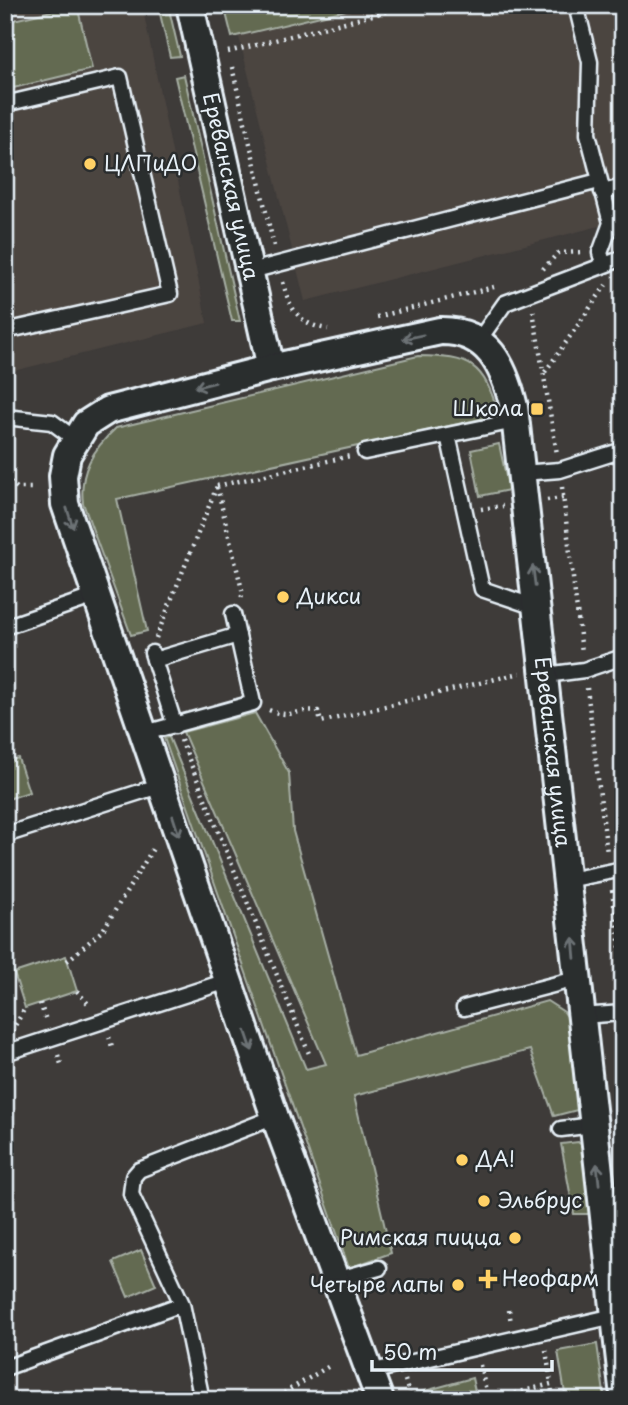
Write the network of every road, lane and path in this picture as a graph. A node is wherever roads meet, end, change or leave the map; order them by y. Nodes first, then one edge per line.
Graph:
1 (191, 5) edge
2 (412, 5) edge
3 (576, 5) edge
4 (5, 104) edge
5 (601, 187) junction
6 (623, 187) edge
7 (623, 258) edge
8 (279, 265) junction
9 (604, 265) junction
10 (247, 272) junction
11 (607, 284) dead end
12 (299, 318) dead end
13 (5, 331) edge
14 (479, 340) junction
15 (271, 368) junction
16 (545, 373) dead end
17 (5, 417) edge
18 (515, 421) junction
19 (448, 435) junction
20 (75, 439) junction
21 (623, 450) edge
22 (365, 452) joint
23 (522, 473) junction
24 (5, 477) edge
25 (217, 486) junction
26 (35, 488) dead end
27 (95, 596) junction
28 (538, 608) junction
29 (233, 614) joint
30 (5, 627) edge
31 (238, 635) junction
32 (152, 656) junction
33 (623, 657) edge
34 (545, 671) junction
35 (253, 703) junction
36 (175, 726) junction
37 (145, 733) junction
38 (162, 785) junction
39 (5, 835) edge
40 (154, 846) dead end
41 (623, 869) edge
42 (568, 880) junction
43 (67, 961) dead end
44 (576, 979) junction
45 (228, 981) junction
46 (25, 1008) dead end
47 (464, 1008) dead end
48 (623, 1013) edge
49 (581, 1016) junction
50 (10, 1035) dead end
51 (5, 1053) edge
52 (310, 1056) dead end
53 (5, 1069) edge
54 (11, 1085) dead end
55 (275, 1117) junction
56 (593, 1125) junction
57 (561, 1129) dead end
58 (379, 1268) dead end
59 (335, 1279) junction
60 (182, 1304) junction
61 (614, 1316) junction
62 (544, 1332) junction
63 (476, 1346) junction
64 (331, 1365) dead end
65 (5, 1368) edge
66 (369, 1372) junction
67 (551, 1384) junction
68 (623, 1388) edge
69 (488, 1399) edge
70 (202, 1400) edge
71 (272, 1400) edge
72 (380, 1400) edge
73 (553, 1400) edge

1 - 10 street, Ереванская улица
2 - 8 path
3 - 5 lane
4 - 13 lane
5 - 6 lane
5 - 8 lane
5 - 9 lane
7 - 9 lane
8 - 10 lane
8 - 12 path
9 - 14 lane
10 - 15 street, Ереванская улица
11 - 16 path
14 -> 15 street
14 - 18 street, Ереванская улица
15 -> 20 street
17 - 20 lane
18 - 19 lane
18 - 23 street, Ереванская улица
19 - 22 lane
19 - 28 lane
20 -> 27 street
21 - 23 lane
22 - 25 path
28 -> 23 street, Ереванская улица
24 - 26 path
25 - 29 path
25 - 32 path
27 - 30 lane
27 - 37 street
28 - 34 street, Ереванская улица
29 - 31 lane
31 - 32 lane
31 - 35 lane
32 - 36 lane
33 - 34 lane
34 - 35 path
34 - 42 street, Ереванская улица
35 - 36 lane
36 - 37 lane
36 - 52 path
37 - 38 street
38 - 39 lane
38 -> 45 street
40 - 43 path
41 - 42 lane
44 -> 42 street, Ереванская улица
44 - 47 lane
44 - 49 street, Ереванская улица
45 - 51 lane
45 -> 55 street
46 - 50 path
48 - 49 lane
49 - 56 street, Ереванская улица
53 - 54 path
55 - 59 street
55 - 60 lane
56 - 57 lane
61 -> 56 street, Ереванская улица
58 - 59 lane
59 - 66 street
60 - 65 lane
60 - 70 lane
61 - 62 lane
61 - 68 street, Ереванская улица
62 - 63 lane
62 - 67 path
63 - 66 lane
63 - 69 path
64 - 71 path
66 - 72 street
67 - 69 path
67 - 73 path

